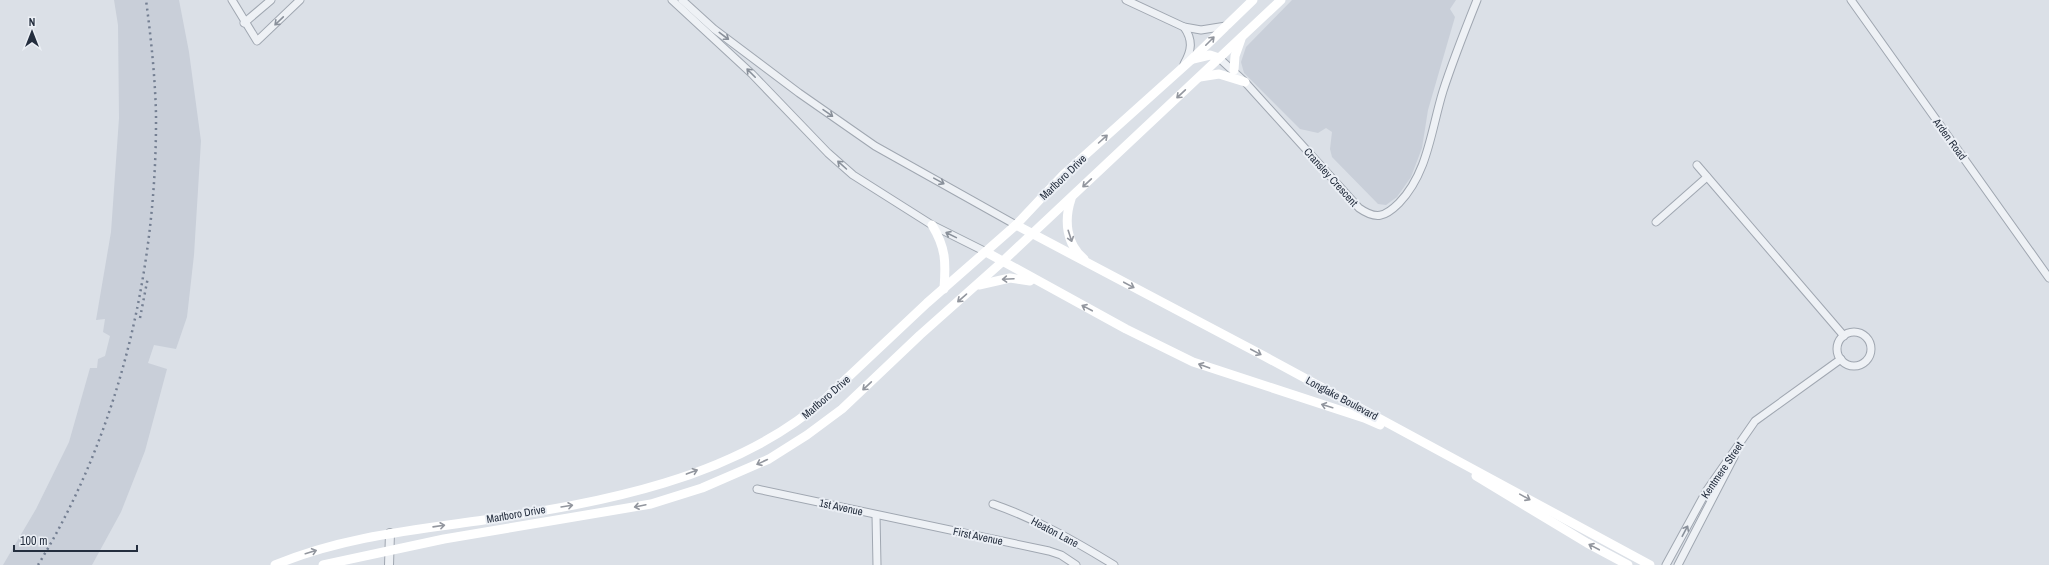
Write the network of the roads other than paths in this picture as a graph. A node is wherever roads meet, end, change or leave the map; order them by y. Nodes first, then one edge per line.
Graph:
1 (232, 0) edge
2 (271, 0) edge
3 (300, 0) edge
4 (672, 0) edge
5 (682, 0) edge
6 (1126, 0) edge
7 (1253, 0) edge
8 (1281, 0) edge
9 (1477, 0) edge
10 (1851, 0) edge
11 (692, 12) junction
12 (244, 22) junction
13 (1226, 26) junction
14 (1184, 27) junction
15 (1242, 36) junction
16 (1219, 58) junction
17 (1190, 61) junction
18 (1182, 67) junction
19 (1234, 70) junction
20 (1199, 77) junction
21 (1245, 82) junction
22 (1697, 165) dead end
23 (1707, 177) junction
24 (1072, 198) junction
25 (1656, 222) dead end
26 (932, 225) junction
27 (1016, 225) junction
28 (1032, 234) junction
29 (986, 252) junction
30 (1002, 262) junction
31 (1095, 268) junction
32 (2049, 278) edge
33 (1042, 283) junction
34 (975, 287) junction
35 (944, 289) junction
36 (1844, 336) junction
37 (1841, 359) junction
38 (1366, 415) junction
39 (1744, 438) junction
40 (757, 489) dead end
41 (993, 504) dead end
42 (876, 515) junction
43 (390, 533) junction
44 (389, 551) junction
45 (275, 565) edge
46 (323, 565) edge
47 (389, 565) edge
48 (877, 565) edge
49 (1076, 565) edge
50 (1114, 565) edge
51 (1628, 565) edge
52 (1650, 565) edge
53 (1666, 565) edge
54 (1678, 565) edge

1 - 12 street
2 - 12 street
3 -> 12 street
4 - 11 street
5 - 11 street
6 - 14 street
7 - 13 main road, Marlboro Drive
8 - 15 main road, Marlboro Drive
9 - 21 street, Cransley Crescent
10 - 32 street, Arden Road
26 -> 11 street
11 -> 27 street
13 - 14 street
17 -> 13 main road, Marlboro Drive
14 - 18 street
15 - 16 main road, Marlboro Drive
15 - 19 main road
16 - 17 main road
16 - 19 street, Cransley Crescent
16 - 20 main road, Marlboro Drive
17 - 18 main road, Marlboro Drive
27 -> 18 main road, Marlboro Drive
19 - 21 street, Cransley Crescent
20 - 21 main road
20 -> 24 main road, Marlboro Drive
22 - 23 street
23 - 25 street
23 - 36 street
24 - 28 main road, Marlboro Drive
24 -> 31 main road
29 -> 26 street
26 - 35 main road
27 - 28 main road, Longlake Boulevard
27 - 29 main road, Marlboro Drive
28 - 30 main road, Marlboro Drive
28 - 31 main road, Longlake Boulevard
29 - 30 main road, Longlake Boulevard
29 - 35 main road, Marlboro Drive
30 - 33 main road, Longlake Boulevard
30 - 34 main road, Marlboro Drive
31 -> 38 main road, Longlake Boulevard
33 -> 34 main road
38 -> 33 main road, Longlake Boulevard
34 -> 44 main road, Marlboro Drive
43 -> 35 main road, Marlboro Drive
36 - 37 street
36 - 37 street
37 - 39 street
51 -> 38 main road, Longlake Boulevard
38 -> 52 main road, Longlake Boulevard
53 -> 39 street, Kentmere Street
39 - 54 street, Kentmere Street
40 - 42 street, 1st Avenue
41 - 50 street, Heaton Lane
42 - 48 street, 1st Avenue
42 - 49 street, First Avenue
43 - 44 street
45 -> 43 main road, Marlboro Drive
44 - 46 main road, Marlboro Drive
44 - 47 street

